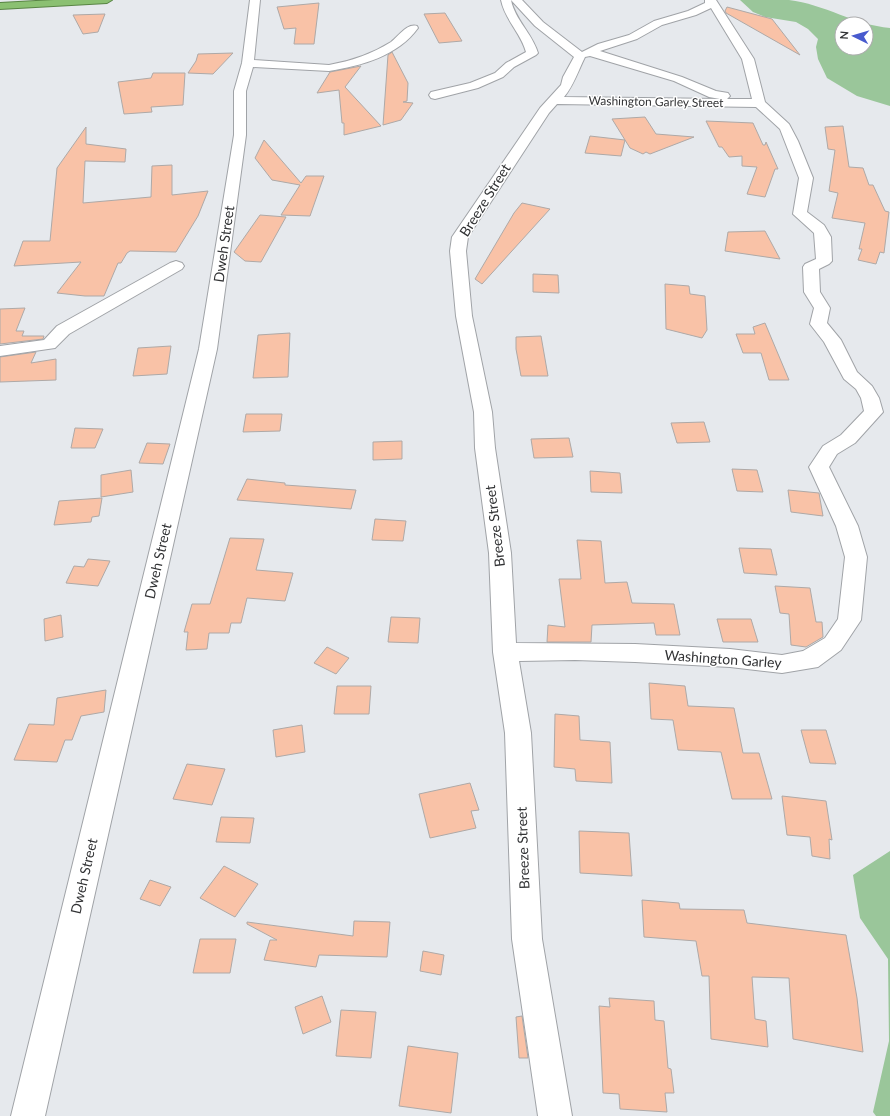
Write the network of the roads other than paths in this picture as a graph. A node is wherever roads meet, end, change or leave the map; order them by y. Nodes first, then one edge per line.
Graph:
1 (107, 0) edge
2 (255, 0) edge
3 (506, 0) edge
4 (516, 0) edge
5 (710, 0) edge
6 (0, 6) edge
7 (413, 28) dead end
8 (585, 54) junction
9 (248, 63) junction
10 (435, 95) dead end
11 (553, 100) junction
12 (759, 103) junction
13 (176, 266) dead end
14 (0, 351) edge
15 (505, 652) junction
16 (28, 1116) edge
17 (555, 1116) edge

1 - 6 highway
2 - 9 street, Dweh Street
3 - 10 street
4 - 8 street
5 - 8 street
5 - 12 street
7 - 9 street
8 - 11 street, Breeze Street
8 - 12 street
9 - 16 street, Dweh Street
11 - 12 street, Washington Garley Street
11 - 15 street, Breeze Street
12 - 15 street, Washington Garley
13 - 14 street
15 - 17 street, Breeze Street

